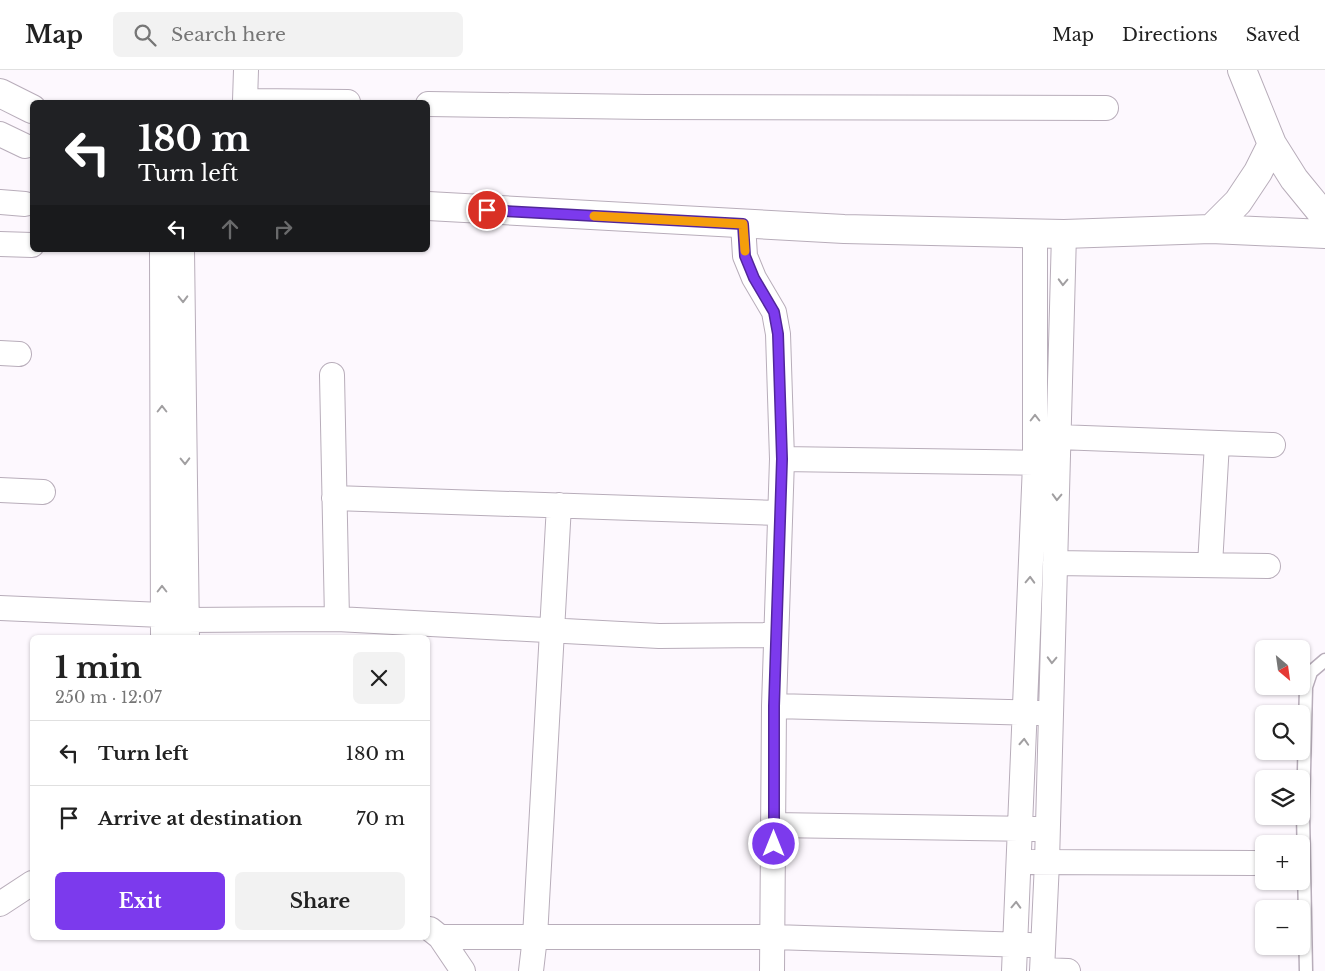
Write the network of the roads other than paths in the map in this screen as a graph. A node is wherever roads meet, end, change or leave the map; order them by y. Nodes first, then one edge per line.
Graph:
1 (246, 70) edge
2 (1242, 70) edge
3 (0, 93) edge
4 (245, 100) edge
5 (430, 104) edge
6 (30, 108) edge
7 (1106, 108) dead end
8 (0, 134) edge
9 (1272, 144) junction
10 (25, 146) dead end
11 (0, 202) edge
12 (25, 204) dead end
13 (430, 206) edge
14 (1325, 217) edge
15 (743, 224) junction
16 (1211, 229) junction
17 (1034, 232) junction
18 (1064, 234) junction
19 (1325, 234) edge
20 (0, 244) edge
21 (30, 245) edge
22 (162, 252) edge
23 (182, 252) edge
24 (332, 375) dead end
25 (1058, 437) junction
26 (1217, 443) junction
27 (1273, 445) dead end
28 (782, 459) junction
29 (1046, 463) junction
30 (0, 490) edge
31 (43, 492) dead end
32 (334, 498) junction
33 (559, 505) junction
34 (779, 513) junction
35 (1055, 563) junction
36 (1210, 565) junction
37 (1268, 566) dead end
38 (0, 608) edge
39 (337, 619) junction
40 (163, 626) edge
41 (187, 629) edge
42 (551, 630) junction
43 (776, 636) junction
44 (1325, 660) edge
45 (774, 706) junction
46 (1025, 712) junction
47 (1051, 713) junction
48 (774, 825) junction
49 (1020, 829) junction
50 (1048, 829) junction
51 (1018, 862) junction
52 (1047, 862) junction
53 (1254, 863) dead end
54 (30, 884) edge
55 (0, 904) edge
56 (434, 932) edge
57 (535, 937) junction
58 (773, 937) junction
59 (1014, 945) junction
60 (1043, 945) junction
61 (1042, 970) edge
62 (463, 971) edge
63 (531, 971) edge
64 (772, 971) edge
65 (1014, 971) edge
66 (1068, 971) edge
67 (1306, 971) edge

1 - 4 street
2 - 9 street
3 - 6 street
5 - 7 street
8 - 10 street
9 - 14 street
9 - 16 street
11 - 12 street
13 - 15 street
15 - 17 street
15 - 28 street
16 - 18 street
16 - 19 street
17 - 18 street
29 -> 17 street
18 -> 25 street
20 - 21 street
40 -> 22 street
23 -> 41 street
24 - 32 street
25 - 26 street
25 - 29 street
26 - 27 street
26 - 36 street
28 - 29 street
28 - 34 street
29 -> 35 street
46 -> 29 street
30 - 31 street
32 - 33 street
32 - 39 street
33 - 34 street
33 - 42 street
34 - 43 street
35 - 36 street
35 -> 47 street
36 - 37 street
38 - 40 street
39 - 41 street
39 - 42 street
42 - 43 street
42 - 57 street
43 - 45 street
44 - 67 lane
45 - 46 street
45 - 48 street
46 - 47 street
49 -> 46 street
47 - 50 street
48 - 49 street
48 - 58 street
49 - 50 street
49 - 51 street
50 - 52 street
51 - 52 street
59 -> 51 street
52 - 53 street
52 - 60 street
54 - 55 street
56 - 57 street
56 - 62 street
57 - 58 street
57 - 63 street
58 - 59 street
58 - 64 street
59 - 60 street
59 - 65 street
60 - 61 street
61 - 66 street

